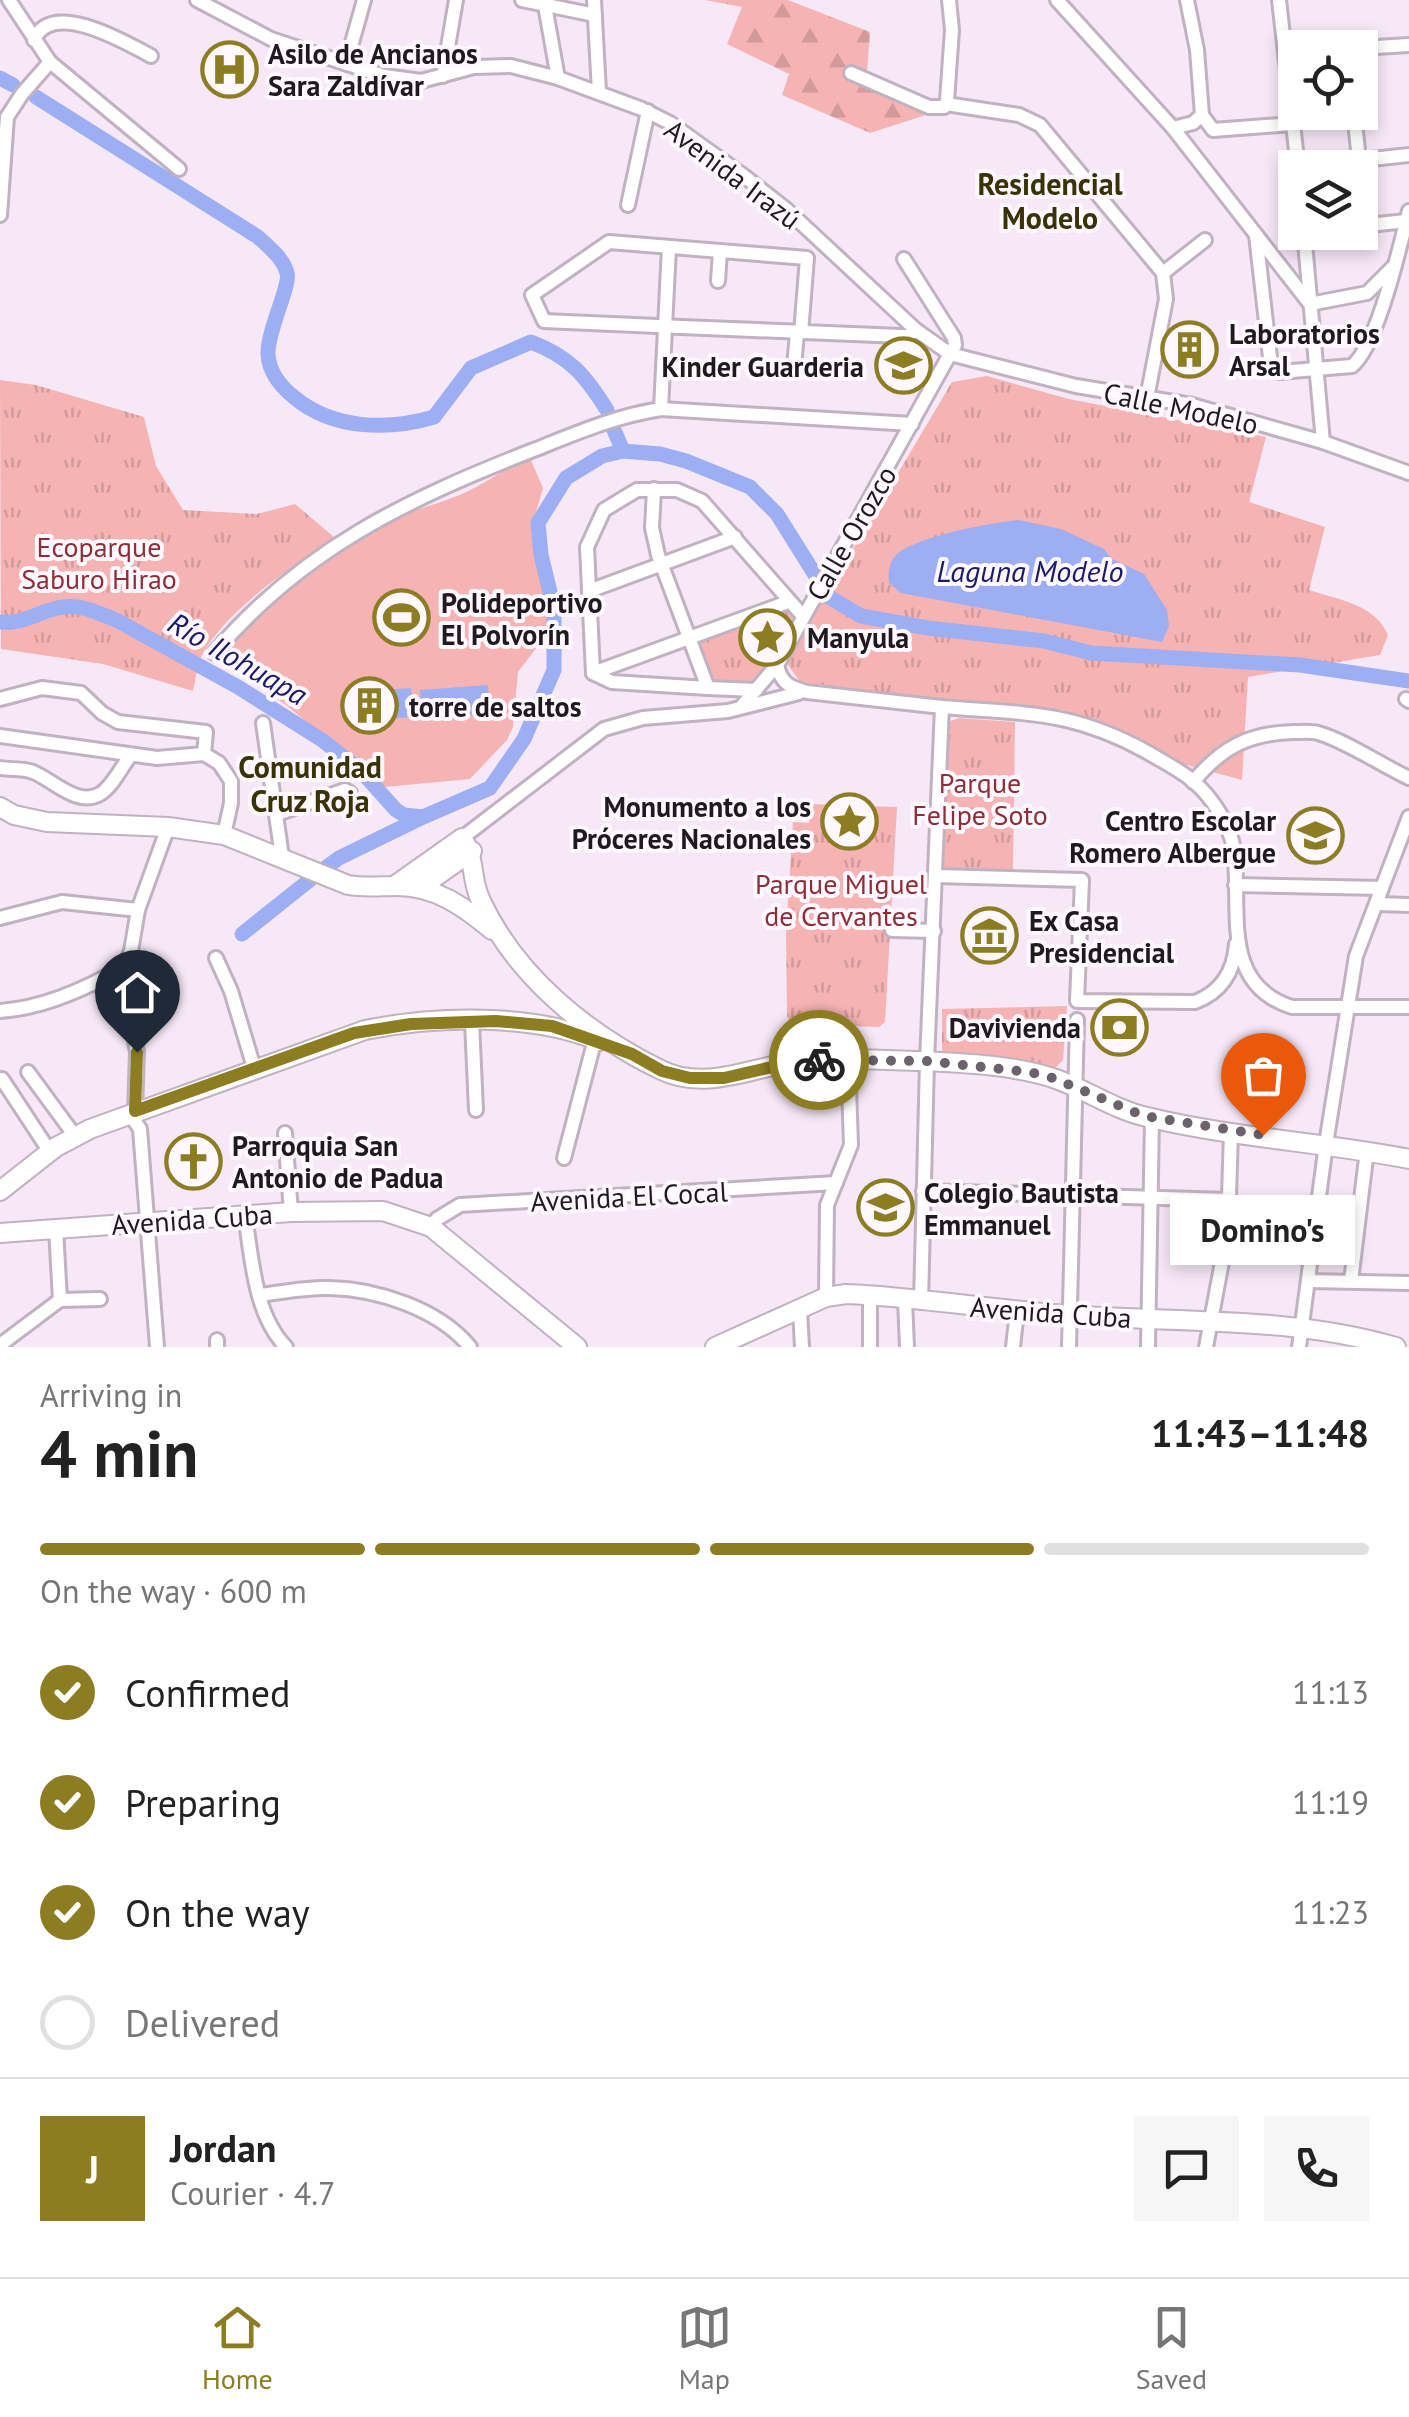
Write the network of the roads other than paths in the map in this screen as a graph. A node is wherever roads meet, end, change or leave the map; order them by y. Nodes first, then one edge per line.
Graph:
1 (9, 0) edge
2 (197, 0) edge
3 (364, 0) edge
4 (456, 0) edge
5 (522, 0) edge
6 (594, 0) edge
7 (949, 0) edge
8 (1056, 0) edge
9 (1187, 0) edge
10 (1280, 0) edge
11 (544, 2) edge
12 (594, 15) junction
13 (1286, 30) edge
14 (34, 40) junction
15 (1409, 45) edge
16 (1378, 47) edge
17 (151, 56) dead end
18 (50, 62) junction
19 (346, 64) junction
20 (851, 73) dead end
21 (443, 76) junction
22 (558, 78) junction
23 (599, 92) junction
24 (946, 104) junction
25 (648, 111) junction
26 (1202, 115) junction
27 (1278, 127) edge
28 (1173, 128) junction
29 (1207, 144) junction
30 (1409, 154) edge
31 (1378, 158) edge
32 (179, 168) dead end
33 (628, 206) dead end
34 (0, 215) edge
35 (1408, 216) edge
36 (1378, 222) edge
37 (1256, 234) junction
38 (1205, 240) dead end
39 (669, 247) junction
40 (1295, 250) edge
41 (1306, 250) edge
42 (720, 251) junction
43 (1272, 255) junction
44 (904, 258) dead end
45 (1395, 265) junction
46 (1162, 273) junction
47 (718, 281) dead end
48 (1310, 304) junction
49 (666, 326) junction
50 (916, 330) junction
51 (799, 333) junction
52 (950, 354) junction
53 (794, 367) dead end
54 (1317, 369) junction
55 (1147, 398) junction
56 (661, 408) junction
57 (912, 424) junction
58 (1323, 442) junction
59 (1409, 472) edge
60 (654, 489) junction
61 (735, 537) junction
62 (662, 564) junction
63 (589, 590) junction
64 (788, 602) junction
65 (807, 609) junction
66 (690, 638) junction
67 (214, 653) dead end
68 (777, 664) junction
69 (593, 673) junction
70 (708, 688) junction
71 (756, 690) junction
72 (806, 692) junction
73 (0, 699) edge
74 (742, 706) junction
75 (942, 706) junction
76 (263, 723) dead end
77 (0, 736) edge
78 (204, 754) junction
79 (130, 755) junction
80 (0, 768) edge
81 (1409, 778) edge
82 (1194, 782) junction
83 (350, 793) dead end
84 (0, 808) edge
85 (277, 814) junction
86 (1409, 817) edge
87 (168, 827) junction
88 (224, 835) junction
89 (467, 844) junction
90 (282, 857) junction
91 (936, 876) junction
92 (1235, 885) junction
93 (402, 886) junction
94 (1382, 888) junction
95 (1378, 904) junction
96 (1409, 905) edge
97 (138, 910) junction
98 (0, 918) edge
99 (892, 930) dead end
100 (934, 931) junction
101 (500, 936) junction
102 (1236, 938) junction
103 (216, 958) dead end
104 (536, 982) junction
105 (1347, 1007) junction
106 (1409, 1007) edge
107 (0, 1011) edge
108 (1076, 1020) dead end
109 (496, 1021) junction
110 (472, 1022) junction
111 (133, 1030) dead end
112 (595, 1039) junction
113 (1075, 1048) junction
114 (632, 1054) junction
115 (848, 1059) junction
116 (926, 1061) junction
117 (255, 1071) junction
118 (28, 1072) dead end
119 (1053, 1078) junction
120 (2, 1079) dead end
121 (1074, 1086) junction
122 (476, 1110) dead end
123 (132, 1112) junction
124 (1152, 1118) junction
125 (1232, 1130) junction
126 (285, 1133) dead end
127 (76, 1136) junction
128 (1326, 1144) junction
129 (1367, 1150) junction
130 (50, 1152) junction
131 (564, 1158) dead end
132 (1409, 1159) edge
133 (836, 1183) junction
134 (0, 1191) edge
135 (923, 1191) junction
136 (1072, 1196) junction
137 (1150, 1199) junction
138 (1230, 1200) junction
139 (291, 1212) junction
140 (245, 1216) junction
141 (150, 1222) junction
142 (431, 1227) junction
143 (56, 1229) junction
144 (3, 1231) edge
145 (1308, 1281) junction
146 (1350, 1281) junction
147 (1409, 1283) edge
148 (260, 1295) junction
149 (870, 1296) junction
150 (826, 1297) junction
151 (100, 1298) dead end
152 (60, 1300) junction
153 (913, 1301) junction
154 (800, 1310) junction
155 (1017, 1311) junction
156 (1070, 1315) junction
157 (1149, 1320) junction
158 (1211, 1323) junction
159 (1300, 1338) edge
160 (1346, 1340) edge
161 (2, 1344) edge
162 (157, 1347) edge
163 (286, 1347) edge
164 (470, 1347) edge
165 (578, 1347) edge
166 (716, 1347) edge
167 (802, 1347) edge
168 (870, 1347) edge
169 (907, 1347) edge
170 (1013, 1347) edge
171 (1070, 1347) edge
172 (1148, 1347) edge
173 (1206, 1347) edge
174 (1396, 1347) edge

1 - 14 street
2 - 19 street, Avenida Irazú
3 - 19 street
4 - 21 street
5 - 11 street
6 - 12 street
7 - 24 street
8 - 28 street
9 - 26 street
10 - 13 street
11 - 12 street
11 - 22 street
12 - 23 street
14 - 17 street
14 - 18 street
15 - 16 street
18 - 32 street
18 - 34 street
19 - 21 street, Avenida Irazú
20 - 24 street
21 - 22 street, Avenida Irazú
22 - 23 street, Avenida Irazú
23 - 25 street, Avenida Irazú
24 - 46 street
25 - 33 street
25 - 50 street, Avenida Irazú
26 - 28 street
26 - 29 street
27 - 29 street
28 - 29 street
29 - 37 street
30 - 31 street
35 - 36 street
35 - 45 street
37 - 43 street
37 - 54 street
38 - 46 street
39 - 42 street
39 - 49 street
39 - 49 street
40 - 43 street
41 - 48 street
42 - 47 street
42 - 51 street
43 - 48 street
44 - 52 street
45 - 48 street
45 - 54 street
46 - 55 street
48 - 54 street
49 - 51 street
49 - 56 street
50 - 51 street
50 - 52 street, Avenida Irazú
51 - 53 street
52 - 55 street, Calle Modelo
52 - 57 street, Calle Orozco
54 - 58 street
55 - 58 street, Calle Modelo
56 - 57 street
56 - 67 street
57 - 65 street, Calle Orozco
58 - 59 street, Calle Modelo
60 - 61 street
60 - 62 street
60 - 63 street
61 - 62 street
61 - 64 street
62 - 63 street
62 - 66 street
63 - 69 street
64 - 65 street
64 - 66 street
65 - 68 street, Calle Orozco
66 - 69 street
66 - 70 street
68 - 71 street, Calle Orozco
68 - 72 street
69 - 70 street
70 - 71 street
71 - 74 street, Calle Orozco
72 - 74 street
72 - 75 street
73 - 78 street
74 - 89 street
75 - 82 street
75 - 91 street
76 - 85 street
77 - 79 street
78 - 79 street
78 - 88 street
79 - 80 street
81 - 82 street
82 - 92 street
83 - 85 street
84 - 87 main road
85 - 90 street
86 - 94 street
87 - 88 main road
87 - 97 street
88 - 90 main road
89 - 93 main road
89 - 101 main road
90 - 93 main road
91 - 100 street
91 - 102 street
92 - 94 street
92 - 102 street
93 - 101 main road
94 - 95 street
95 - 96 street
95 - 105 street
97 - 98 street
97 - 107 street
99 - 100 street
100 - 116 street
101 - 104 main road
102 - 105 street
103 - 117 street
104 - 109 main road
104 - 114 main road
105 - 106 street
105 - 128 street
108 - 113 street
109 - 110 main road
109 - 112 main road
110 - 117 main road
110 - 122 street
111 - 123 street
112 - 114 main road
112 - 131 street
113 - 119 street
113 - 121 street
114 - 115 main road
115 - 116 main road
115 - 133 street
116 - 119 main road
116 - 135 street
117 - 123 main road
118 - 127 street
119 - 121 main road
120 - 130 street
121 - 124 main road
121 - 136 street
123 - 127 main road
123 - 141 street
124 - 125 main road
124 - 137 street
125 - 128 main road
125 - 138 street
126 - 139 street
127 - 130 main road
128 - 129 main road
128 - 145 street
129 - 132 main road
129 - 146 street
130 - 134 main road
133 - 142 street, Avenida El Cocal
133 - 150 street
135 - 136 street
135 - 153 street
136 - 137 street
136 - 156 street
137 - 138 street
137 - 157 street
138 - 158 street
139 - 140 main road, Avenida Cuba
139 - 142 main road, Avenida Cuba
140 - 141 main road, Avenida Cuba
140 - 148 street
141 - 143 main road, Avenida Cuba
141 - 162 street
142 - 165 main road, Avenida Cuba
143 - 144 main road, Avenida Cuba
143 - 152 street
145 - 146 street
145 - 159 street
146 - 147 street
148 - 163 street
148 - 164 street
149 - 150 main road, Avenida Cuba
149 - 153 main road, Avenida Cuba
149 - 168 street
150 - 154 main road, Avenida Cuba
151 - 152 street
152 - 161 street
153 - 155 main road, Avenida Cuba
153 - 169 street
154 - 166 main road, Avenida Cuba
154 - 167 street
155 - 156 main road, Avenida Cuba
155 - 170 street
156 - 157 main road, Avenida Cuba
156 - 171 street
157 - 158 main road, Avenida Cuba
157 - 172 street
158 - 159 main road, Avenida Cuba
158 - 173 street
159 - 160 main road, Avenida Cuba
160 - 174 main road, Avenida Cuba

